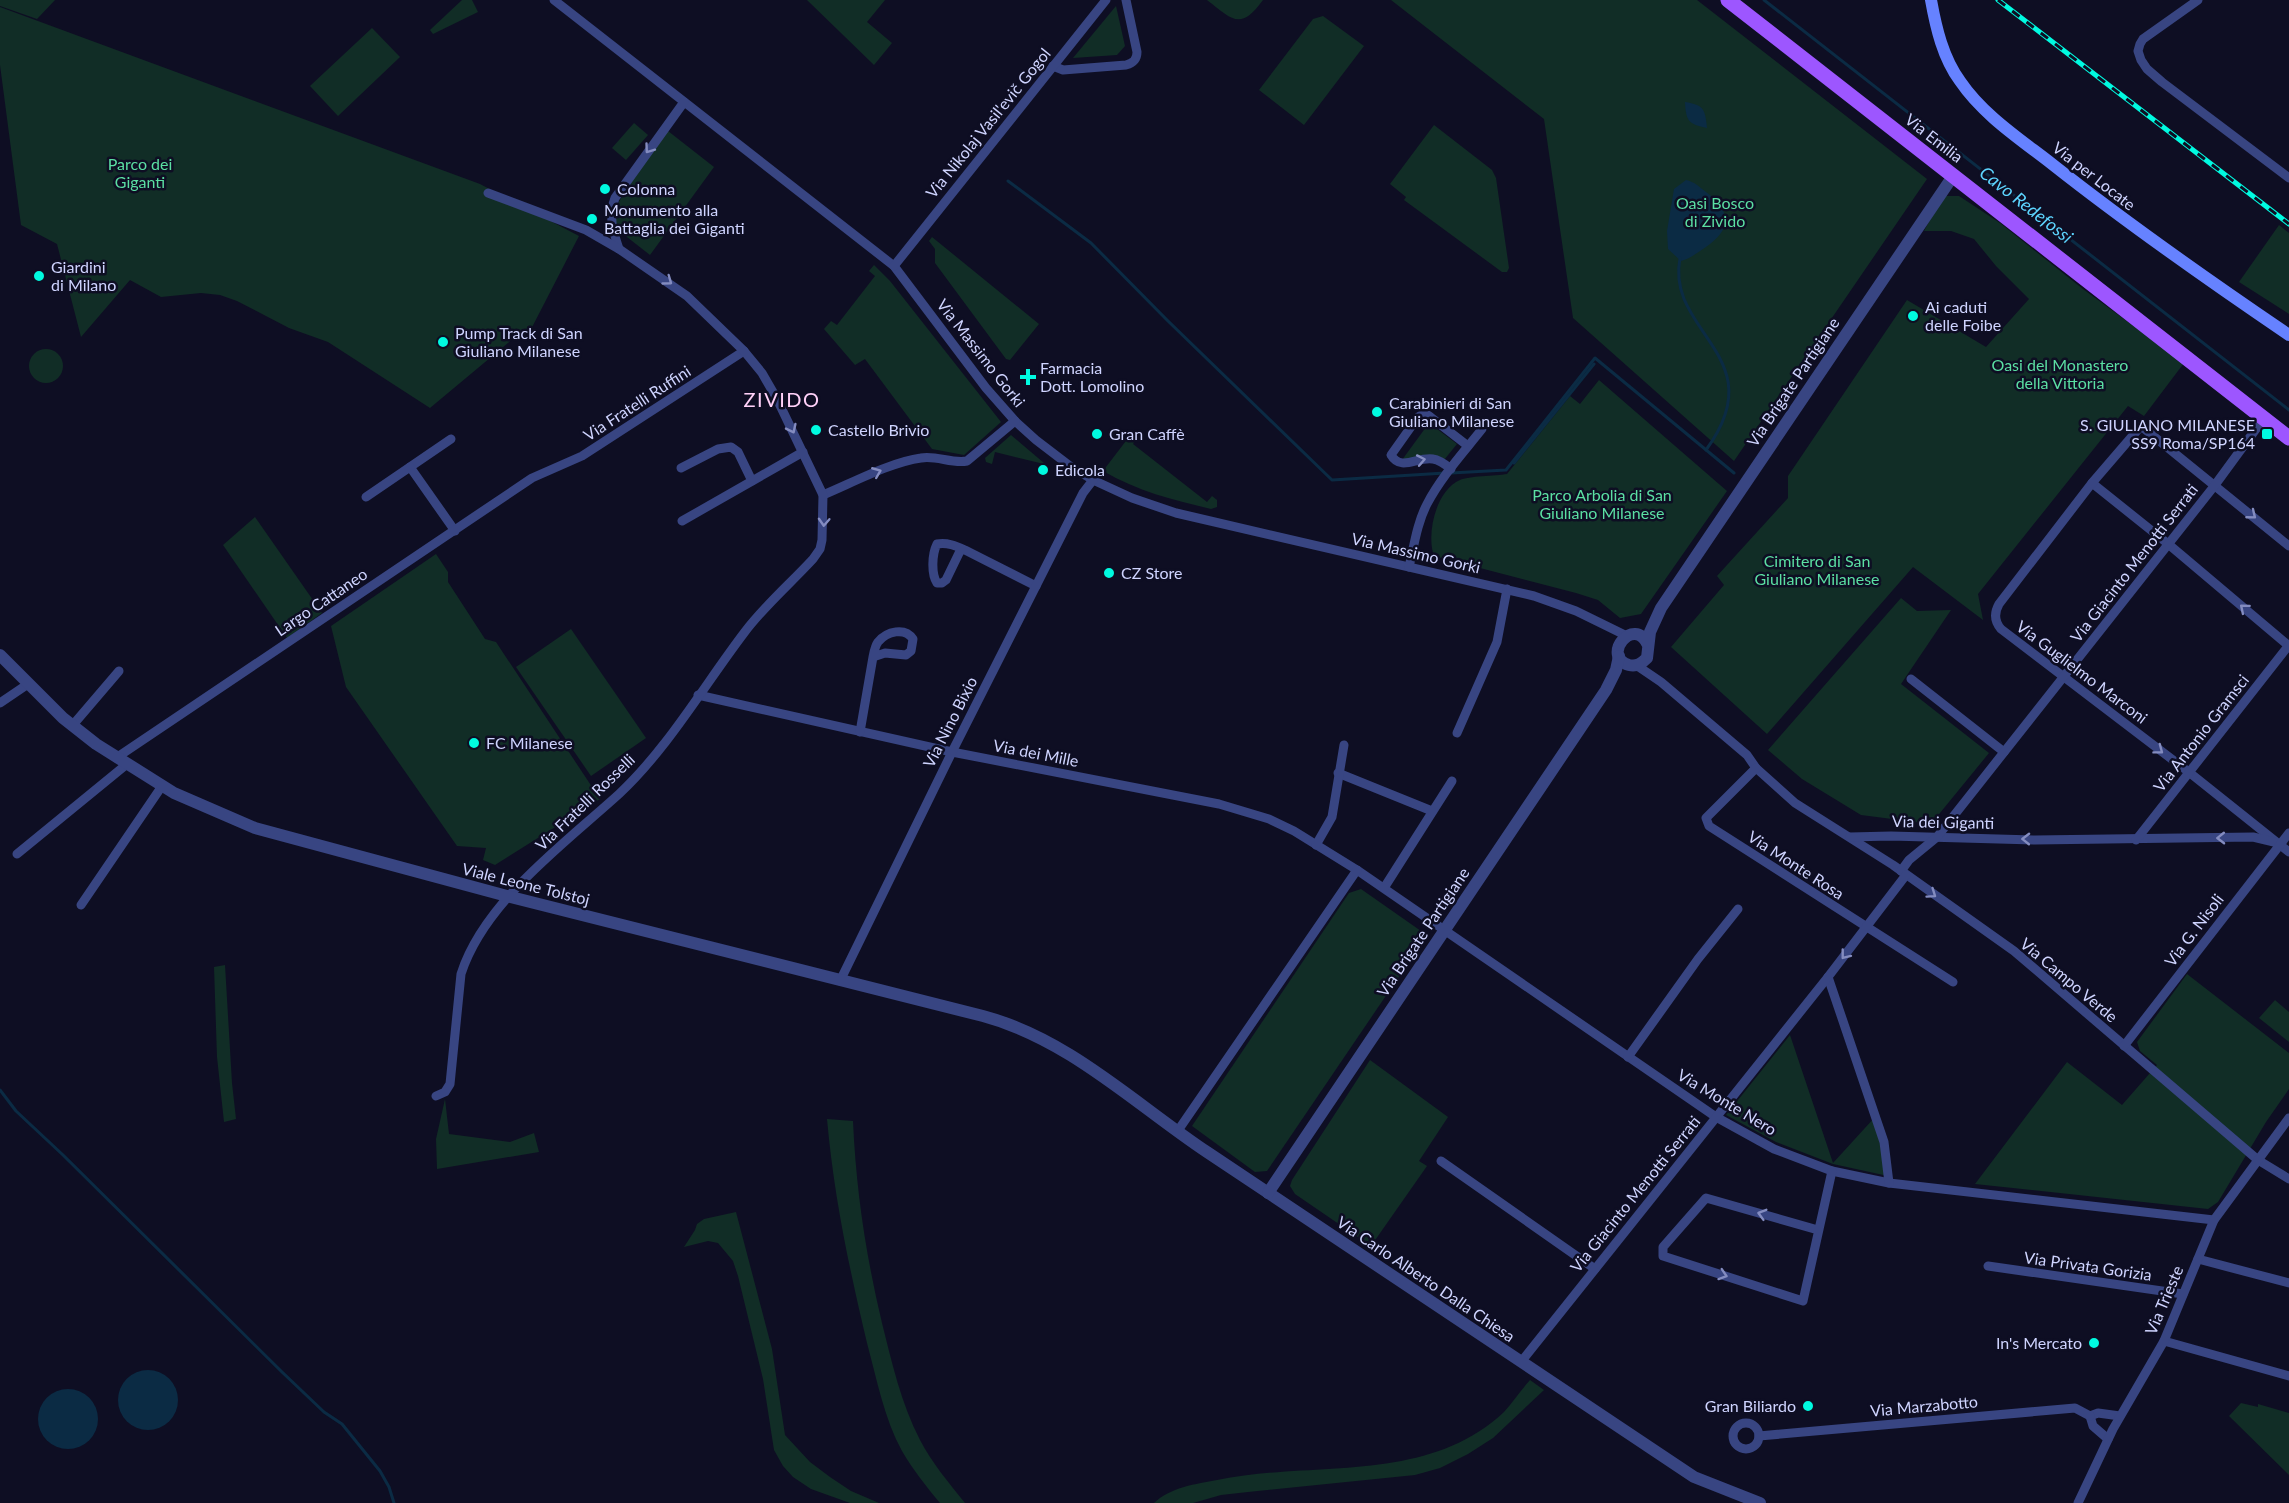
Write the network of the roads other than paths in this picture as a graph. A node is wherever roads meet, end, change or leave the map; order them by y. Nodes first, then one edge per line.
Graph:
1 (554, 0) edge
2 (1106, 0) edge
3 (1126, 0) edge
4 (1728, 0) edge
5 (1932, 0) edge
6 (2198, 0) edge
7 (1053, 66) junction
8 (684, 102) junction
9 (1953, 176) junction
10 (2289, 178) edge
11 (488, 193) dead end
12 (619, 249) junction
13 (894, 266) junction
14 (2289, 335) edge
15 (744, 351) junction
16 (2264, 418) junction
17 (1015, 421) junction
18 (1482, 429) dead end
19 (2289, 438) edge
20 (451, 439) dead end
21 (1468, 446) junction
22 (803, 452) junction
23 (410, 467) junction
24 (681, 468) dead end
25 (1451, 469) junction
26 (543, 472) joint
27 (1093, 480) junction
28 (752, 481) junction
29 (2092, 483) junction
30 (2215, 485) junction
31 (823, 495) junction
32 (366, 497) dead end
33 (682, 521) dead end
34 (455, 531) junction
35 (2167, 543) junction
36 (2289, 546) edge
37 (961, 549) dead end
38 (1409, 567) junction
39 (1036, 586) junction
40 (1507, 589) junction
41 (1661, 608) junction
42 (1598, 622) junction
43 (1631, 635) junction
44 (2289, 646) edge
45 (1618, 652) junction
46 (0, 655) edge
47 (873, 657) dead end
48 (1641, 658) junction
49 (118, 671) dead end
50 (2062, 677) junction
51 (1911, 679) dead end
52 (28, 684) junction
53 (1606, 690) junction
54 (698, 695) junction
55 (0, 703) edge
56 (72, 726) junction
57 (860, 732) junction
58 (1457, 733) dead end
59 (1344, 746) dead end
60 (952, 752) junction
61 (2004, 752) junction
62 (121, 761) junction
63 (1756, 768) junction
64 (2190, 772) junction
65 (1338, 773) junction
66 (1452, 781) dead end
67 (162, 786) junction
68 (1432, 812) junction
69 (2289, 833) edge
70 (1850, 837) junction
71 (1918, 837) junction
72 (1937, 837) junction
73 (2136, 840) junction
74 (2279, 844) junction
75 (1317, 845) junction
76 (2289, 852) edge
77 (17, 854) dead end
78 (1909, 860) junction
79 (1357, 870) junction
80 (1903, 873) junction
81 (1383, 888) junction
82 (507, 896) junction
83 (81, 905) dead end
84 (1738, 909) dead end
85 (1867, 928) junction
86 (1445, 930) junction
87 (1828, 977) junction
88 (840, 981) junction
89 (1953, 982) dead end
90 (2124, 1046) junction
91 (1628, 1056) junction
92 (1084, 1064) joint
93 (436, 1096) dead end
94 (1716, 1117) junction
95 (2289, 1118) edge
96 (1177, 1132) junction
97 (2258, 1160) junction
98 (1441, 1161) dead end
99 (1832, 1171) junction
100 (2289, 1179) edge
101 (1889, 1183) junction
102 (1268, 1192) junction
103 (2214, 1220) junction
104 (1818, 1230) junction
105 (2198, 1259) junction
106 (1988, 1266) dead end
107 (1595, 1269) junction
108 (2289, 1284) edge
109 (2183, 1294) junction
110 (2164, 1341) junction
111 (1521, 1362) junction
112 (2289, 1376) edge
113 (2090, 1416) junction
114 (2120, 1416) junction
115 (1759, 1436) dead end
116 (2108, 1439) junction
117 (1760, 1503) edge
118 (2078, 1503) edge

1 - 8 street, Via Massimo Gorki
2 - 7 street, Via Nikolaj Vasil'evič Gogol
3 - 7 street
4 - 9 main road, Via Emilia
5 - 14 main road, Via per Locate
6 - 10 street
7 - 13 street, Via Nikolaj Vasil'evič Gogol
8 -> 12 street
8 - 13 street, Via Massimo Gorki
9 - 16 main road, Via Emilia
9 - 41 street, Via Brigate Partigiane
11 - 12 street
12 -> 15 street
13 - 17 street, Via Massimo Gorki
15 -> 22 street
15 - 26 street, Via Fratelli Ruffini
16 - 19 main road, Via Emilia
16 - 30 street, Via Giacinto Menotti Serrati
17 - 27 street, Via Massimo Gorki
31 -> 17 street
18 - 21 street
20 - 23 street
21 - 25 street
21 -> 25 street
22 - 28 street
22 - 31 street
23 - 32 street
23 - 34 street
24 - 28 street
25 - 38 street
26 - 34 street, Largo Cattaneo
27 - 38 street, Via Massimo Gorki
27 - 39 street, Via Nino Bixio
28 - 33 street
29 - 30 street, Via Guglielmo Marconi
29 - 35 street
29 - 50 street, Via Guglielmo Marconi
30 - 35 street, Via Giacinto Menotti Serrati
30 -> 36 street
31 -> 54 street, Via Fratelli Rosselli
34 - 62 street, Largo Cattaneo
44 -> 35 street
35 - 50 street, Via Giacinto Menotti Serrati
37 - 39 street
38 - 40 street, Via Massimo Gorki
39 - 60 street, Via Nino Bixio
40 - 42 street, Via Massimo Gorki
40 - 58 street
41 - 43 street, Via Brigate Partigiane
41 - 48 street, Via Brigate Partigiane
42 - 43 street, Via Massimo Gorki
42 - 45 street, Via Massimo Gorki
43 - 45 street, Via Brigate Partigiane
43 - 48 street
44 - 64 street, Via Antonio Gramsci
45 - 48 street
45 - 53 street, Via Brigate Partigiane
46 - 52 street, Viale Leone Tolstoj
47 - 57 street
48 - 53 street, Via Brigate Partigiane
48 - 63 street
49 - 56 street
50 - 61 street, Via Giacinto Menotti Serrati
50 -> 64 street, Via Guglielmo Marconi
51 - 61 street
52 - 55 street
52 - 56 street, Viale Leone Tolstoj
53 - 86 street, Via Brigate Partigiane
54 - 57 street, Via dei Mille
54 - 82 street, Via Fratelli Rosselli
56 - 62 street, Viale Leone Tolstoj
57 - 60 street, Via dei Mille
59 - 65 street
60 - 75 street, Via dei Mille
60 - 88 street, Via Nino Bixio
61 - 72 street, Via Giacinto Menotti Serrati
62 - 67 street, Viale Leone Tolstoj
62 - 77 street, Largo Cattaneo
63 - 70 street
63 - 85 street, Via Monte Rosa
64 - 73 street, Via Antonio Gramsci
64 - 74 street, Via Guglielmo Marconi
65 - 68 street
65 - 75 street
66 - 68 street
67 - 82 street, Viale Leone Tolstoj
67 - 83 street
68 - 81 street
69 - 74 street, Via G. Nisoli
70 - 71 street, Via dei Giganti
70 - 80 street, Via Campo Verde
71 - 72 street, Via dei Giganti
71 - 78 street, Via Giacinto Menotti Serrati
73 -> 72 street, Via dei Giganti
72 - 78 street, Via Giacinto Menotti Serrati
74 -> 73 street, Via dei Giganti
74 - 76 street, Via Guglielmo Marconi
74 - 90 street, Via G. Nisoli
75 - 79 street, Via dei Mille
78 - 80 street, Via Giacinto Menotti Serrati
79 - 81 street, Via dei Mille
79 - 96 street
80 - 85 street, Via Giacinto Menotti Serrati
80 -> 90 street, Via Campo Verde
81 - 86 street, Via dei Mille
82 - 88 street, Viale Leone Tolstoj
82 - 93 street, Via Fratelli Rosselli
84 - 91 street
85 -> 87 street, Via Giacinto Menotti Serrati
85 - 89 street, Via Monte Rosa
86 - 91 street, Via Monte Nero
86 - 102 street, Via Brigate Partigiane
87 - 94 street, Via Giacinto Menotti Serrati
87 - 101 street
88 - 92 street, Viale Leone Tolstoj
90 - 97 street, Via Campo Verde
91 - 94 street, Via Monte Nero
92 - 96 street, Via Carlo Alberto Dalla Chiesa
94 - 99 street, Via Monte Nero
94 - 107 street, Via Giacinto Menotti Serrati
95 - 97 street, Via Trieste
96 - 102 street, Via Carlo Alberto Dalla Chiesa
97 - 100 street, Via Campo Verde
97 - 103 street, Via Trieste
98 - 107 street
99 - 101 street, Via Monte Nero
99 - 104 street
101 - 103 street, Via Monte Nero
102 - 111 street, Via Carlo Alberto Dalla Chiesa
103 - 105 street, Via Trieste
104 -> 104 street
105 - 108 street
105 - 109 street, Via Trieste
106 - 109 street, Via Privata Gorizia
107 - 111 street, Via Giacinto Menotti Serrati
109 - 110 street, Via Trieste
110 - 112 street
110 - 114 street, Via Trieste
111 - 117 street, Via Carlo Alberto Dalla Chiesa
113 - 114 street, Via Marzabotto
113 - 115 street, Via Marzabotto
113 - 116 street
114 - 116 street, Via Trieste
116 - 118 street, Via Trieste

